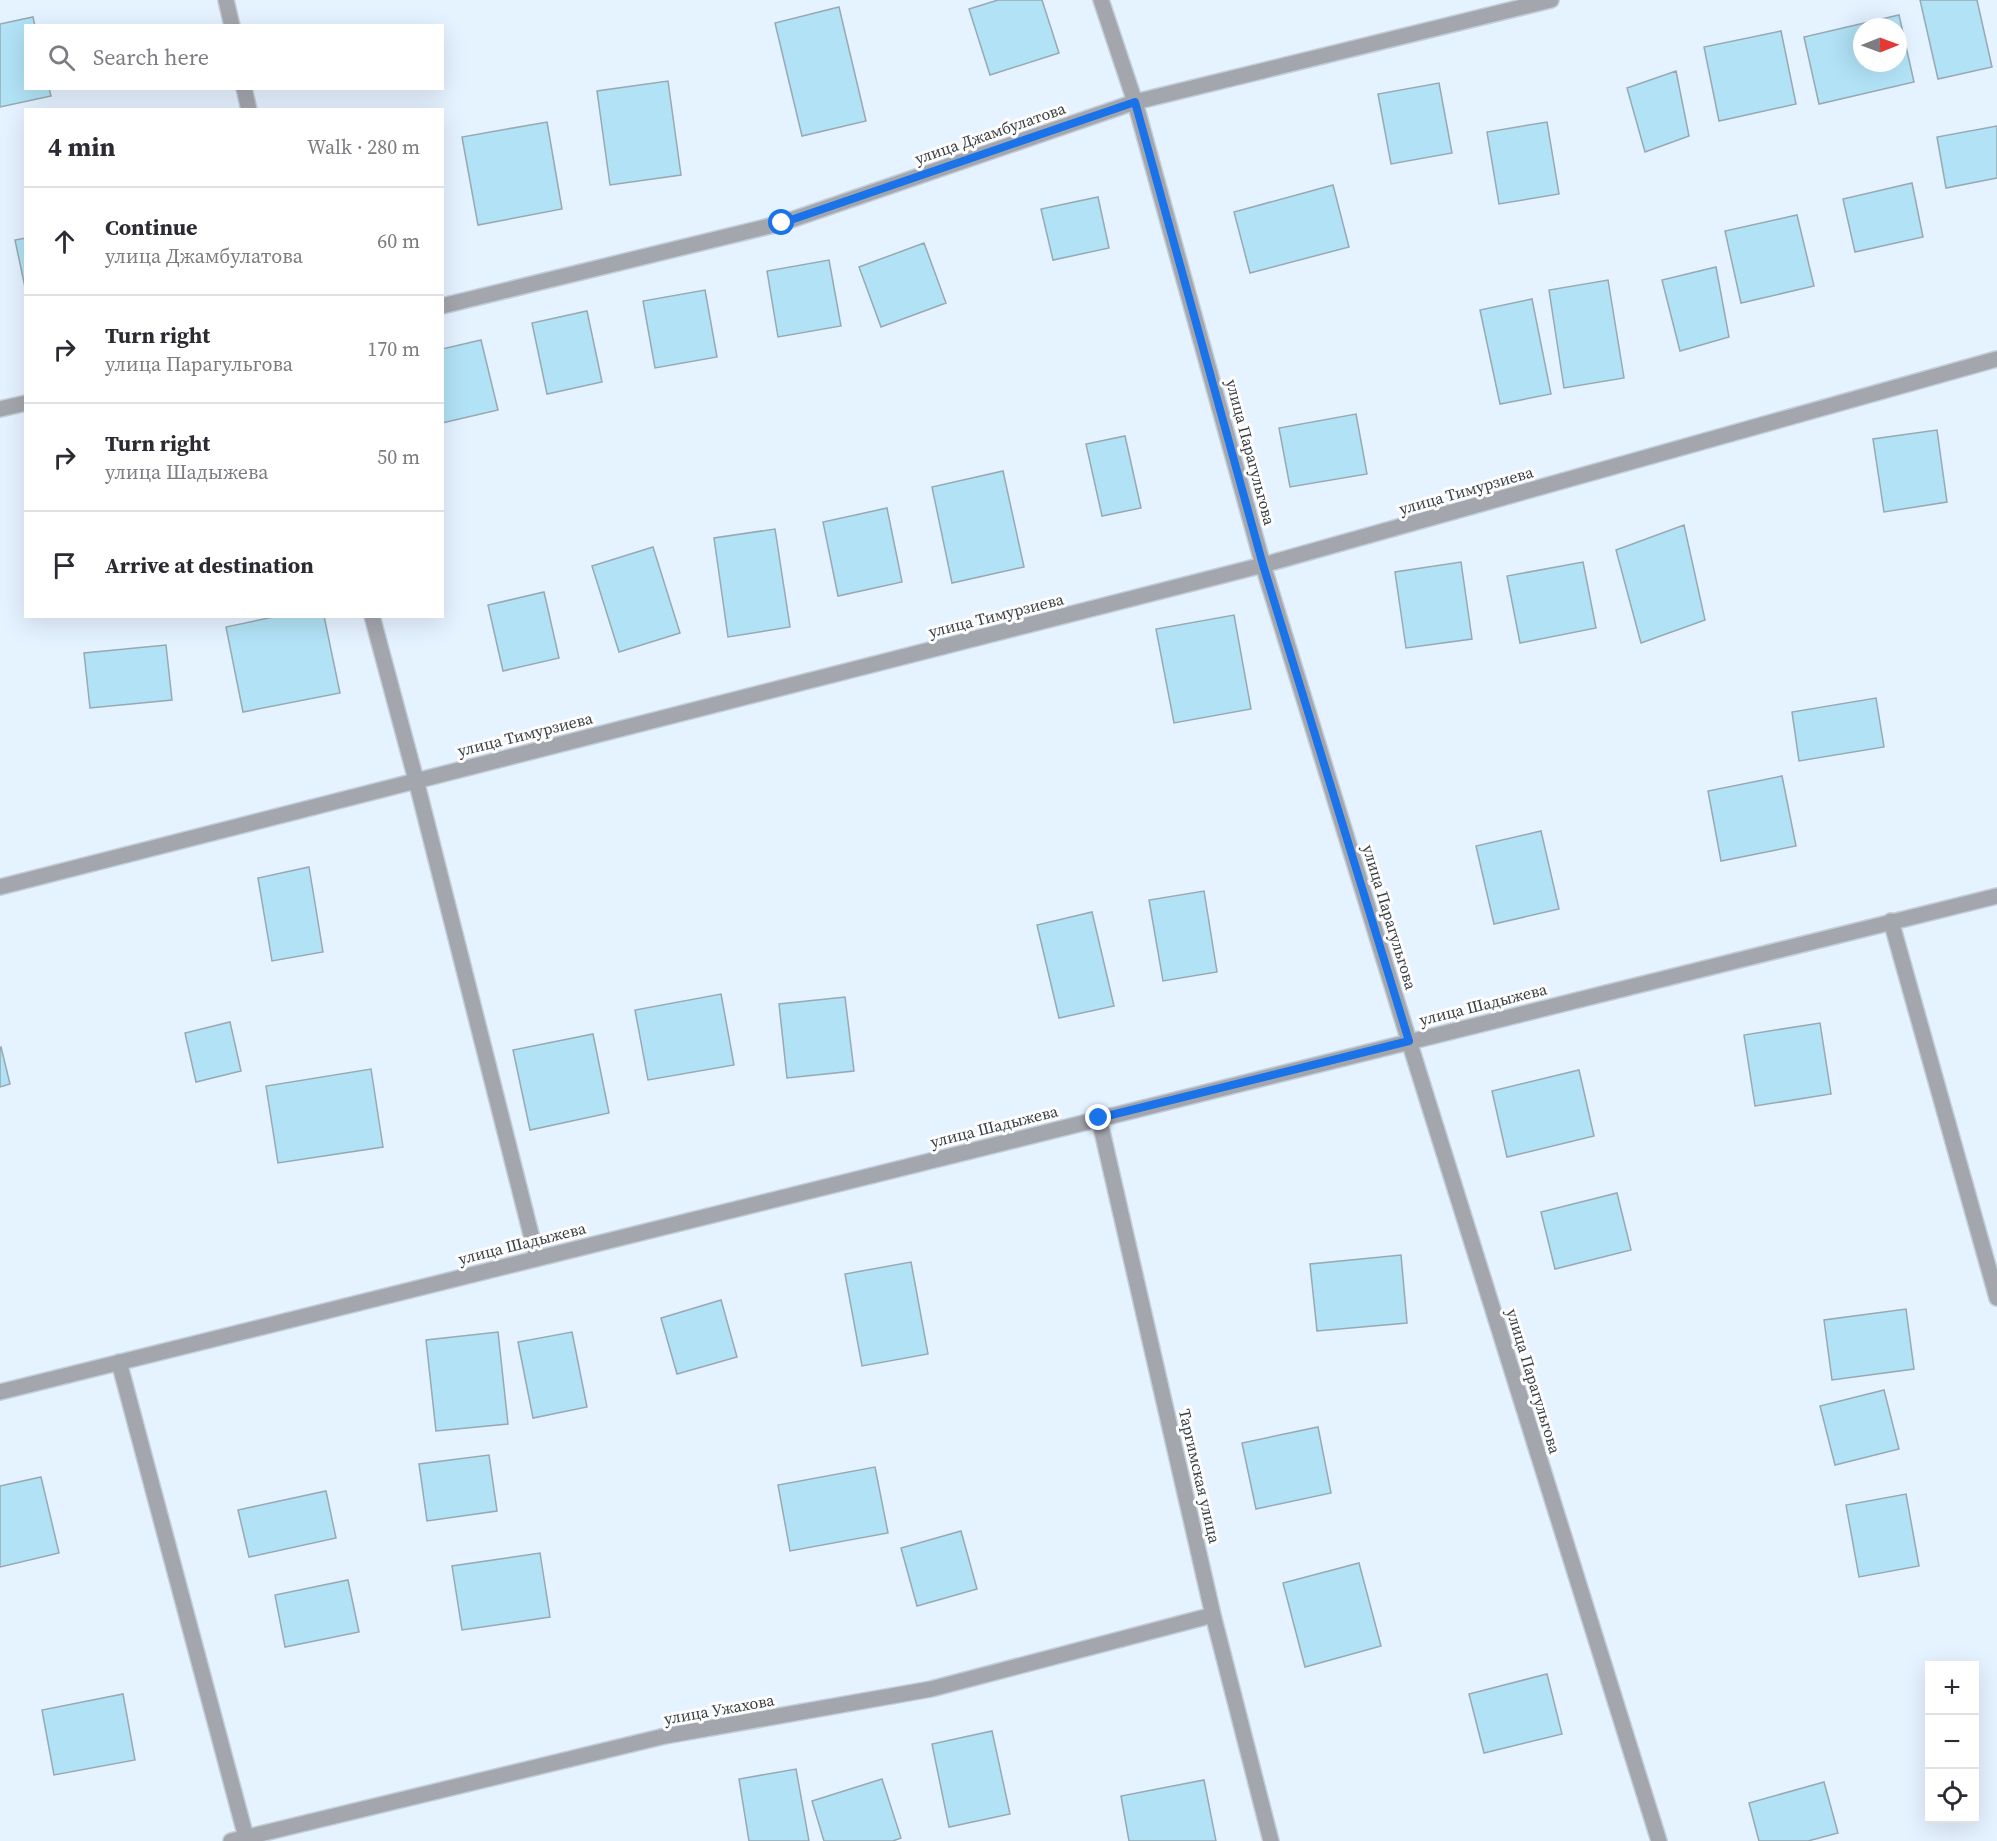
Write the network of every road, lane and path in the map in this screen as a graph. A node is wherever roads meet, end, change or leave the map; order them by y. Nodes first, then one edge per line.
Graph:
1 (226, 0) edge
2 (1101, 0) edge
3 (1551, 0) edge
4 (232, 24) edge
5 (244, 90) edge
6 (1135, 102) junction
7 (249, 108) edge
8 (444, 306) edge
9 (1997, 359) edge
10 (24, 403) edge
11 (0, 409) edge
12 (1263, 565) junction
13 (373, 618) edge
14 (416, 780) junction
15 (0, 887) edge
16 (1997, 896) edge
17 (1891, 921) junction
18 (1409, 1041) junction
19 (1099, 1118) junction
20 (537, 1258) junction
21 (1997, 1298) edge
22 (119, 1362) junction
23 (0, 1392) edge
24 (1213, 1615) junction
25 (241, 1839) edge
26 (1271, 1841) edge
27 (1659, 1841) edge

1 - 4 street
2 - 6 street, улица Парагульгова
3 - 6 street, улица Джамбулатова
5 - 7 street
6 - 8 street, улица Джамбулатова
6 - 12 street, улица Парагульгова
9 - 12 street, улица Тимурзиева
10 - 11 street
12 - 14 street, улица Тимурзиева
12 - 18 street, улица Парагульгова
13 - 14 street
14 - 15 street, улица Тимурзиева
14 - 20 street
16 - 17 street, улица Шадыжева
17 - 18 street, улица Шадыжева
17 - 21 street
18 - 19 street, улица Шадыжева
18 - 27 street, улица Парагульгова
19 - 20 street, улица Шадыжева
19 - 24 street, Таргимская улица
20 - 22 street, улица Шадыжева
22 - 23 street, улица Шадыжева
22 - 25 street
24 - 25 street, улица Ужахова
24 - 26 street, Таргимская улица

